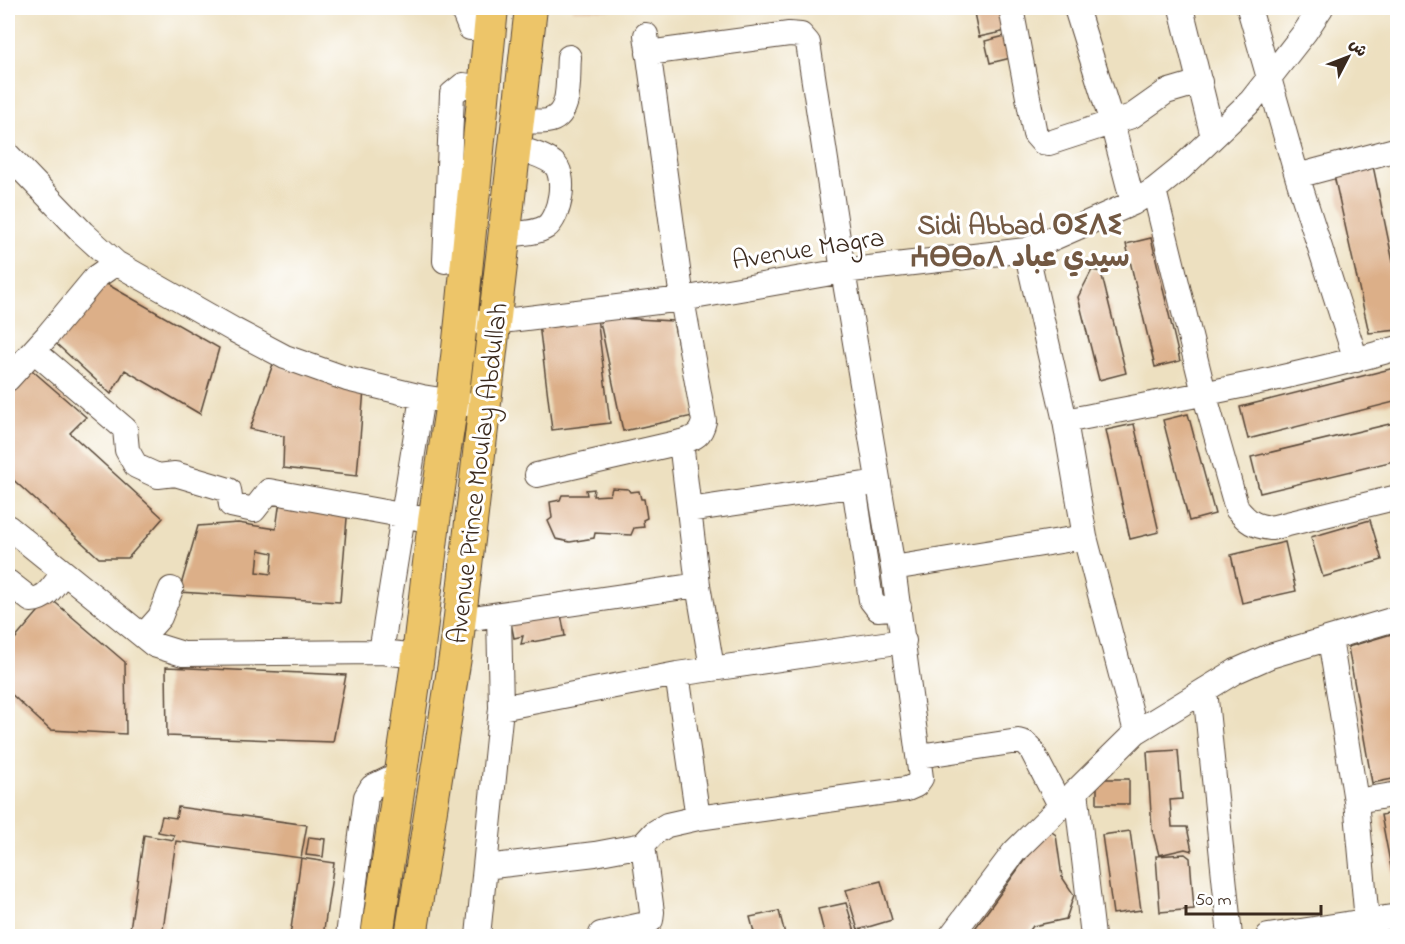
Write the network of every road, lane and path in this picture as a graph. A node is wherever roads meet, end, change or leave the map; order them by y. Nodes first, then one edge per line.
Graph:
1 (531, 8) edge
2 (1011, 8) edge
3 (1076, 8) edge
4 (1181, 8) edge
5 (1249, 8) edge
6 (1300, 8) edge
7 (1321, 8) edge
8 (475, 14) edge
9 (1305, 32) junction
10 (569, 57) dead end
11 (1269, 78) junction
12 (1200, 82) junction
13 (1112, 123) junction
14 (516, 133) junction
15 (1214, 137) junction
16 (1398, 149) edge
17 (8, 155) edge
18 (1297, 176) junction
19 (1154, 190) junction
20 (1133, 204) junction
21 (460, 212) junction
22 (504, 235) junction
23 (1026, 250) junction
24 (445, 261) dead end
25 (116, 263) junction
26 (843, 271) junction
27 (682, 299) junction
28 (462, 322) junction
29 (495, 322) junction
30 (1398, 348) edge
31 (34, 351) junction
32 (1356, 360) junction
33 (8, 380) edge
34 (1204, 393) junction
35 (437, 400) junction
36 (485, 406) junction
37 (1065, 421) junction
38 (681, 442) junction
39 (537, 475) dead end
40 (866, 484) junction
41 (1398, 497) edge
42 (689, 510) junction
43 (419, 518) junction
44 (8, 527) edge
45 (1085, 537) junction
46 (893, 568) junction
47 (63, 573) junction
48 (8, 582) edge
49 (698, 585) junction
50 (171, 589) dead end
51 (899, 607) junction
52 (499, 615) junction
53 (1398, 618) edge
54 (459, 620) junction
55 (143, 636) junction
56 (1330, 639) junction
57 (904, 641) junction
58 (381, 652) junction
59 (418, 656) junction
60 (712, 668) junction
61 (677, 674) junction
62 (1205, 690) junction
63 (501, 708) junction
64 (1136, 732) junction
65 (919, 756) junction
66 (401, 773) junction
67 (1398, 794) edge
68 (1068, 798) junction
69 (1356, 801) junction
70 (698, 818) junction
71 (643, 845) junction
72 (485, 867) junction
73 (1398, 915) edge
74 (1367, 921) junction
75 (601, 934) dead end
76 (348, 936) edge
77 (376, 936) edge
78 (411, 936) edge
79 (478, 936) edge
80 (951, 936) edge
81 (1093, 936) edge
82 (1230, 936) edge
83 (1277, 936) edge

1 - 14 main road, Avenue Prince Moulay Abdullah
2 - 13 street
3 - 13 street
4 - 12 street
5 - 11 street
6 - 9 street
7 - 9 street, Avenue Magra
8 - 21 main road, Avenue Prince Moulay Abdullah
9 - 11 street, Avenue Magra
10 - 14 street
11 - 15 street, Avenue Magra
11 - 18 street
12 - 13 street
12 - 15 street
13 - 20 street
14 - 22 main road, Avenue Prince Moulay Abdullah
14 - 22 street
15 - 19 street, Avenue Magra
16 - 18 street
17 - 25 street
18 - 32 street
19 - 20 street, Avenue Magra
19 - 34 street
20 - 23 street, Avenue Magra
21 - 24 street
21 - 28 main road, Avenue Prince Moulay Abdullah
22 - 29 main road, Avenue Prince Moulay Abdullah
23 - 26 street, Avenue Magra
23 - 37 street
25 - 31 street
25 - 35 street
26 - 27 street, Avenue Magra
26 - 27 street
26 - 40 street
27 - 29 street, Avenue Magra
27 - 38 street
28 - 29 street, Avenue Magra
28 - 35 main road, Avenue Prince Moulay Abdullah
29 - 36 main road, Avenue Prince Moulay Abdullah
30 - 32 street
31 - 33 street
31 - 43 street
32 - 34 street
34 - 37 street
34 - 41 street
35 - 36 street
35 - 43 main road, Avenue Prince Moulay Abdullah
36 - 54 main road, Avenue Prince Moulay Abdullah
37 - 45 street
38 - 39 street
38 - 42 street
40 - 42 street
40 - 46 street
40 - 51 street
42 - 49 street
43 - 58 street
43 - 59 main road, Avenue Prince Moulay Abdullah
44 - 47 street
45 - 46 street
45 - 64 street
46 - 51 street
47 - 48 street
47 - 55 street
49 - 52 street
49 - 60 street
50 - 55 street
51 - 57 street
52 - 54 street
52 - 63 street
53 - 56 street
54 - 78 main road, Avenue Prince Moulay Abdullah
55 - 58 street
56 - 62 street
56 - 69 street
57 - 60 street
57 - 65 street
58 - 59 street
59 - 66 main road, Avenue Prince Moulay Abdullah
60 - 61 street
61 - 63 street
61 - 70 street
62 - 64 street
62 - 82 street
63 - 72 street
64 - 68 street
65 - 68 street
65 - 70 street
66 - 76 street
66 - 77 main road, Avenue Prince Moulay Abdullah
67 - 69 street
68 - 80 street
68 - 81 street
69 - 74 street
70 - 71 street
71 - 72 street
71 - 75 street
72 - 79 street
73 - 74 street
74 - 83 street

